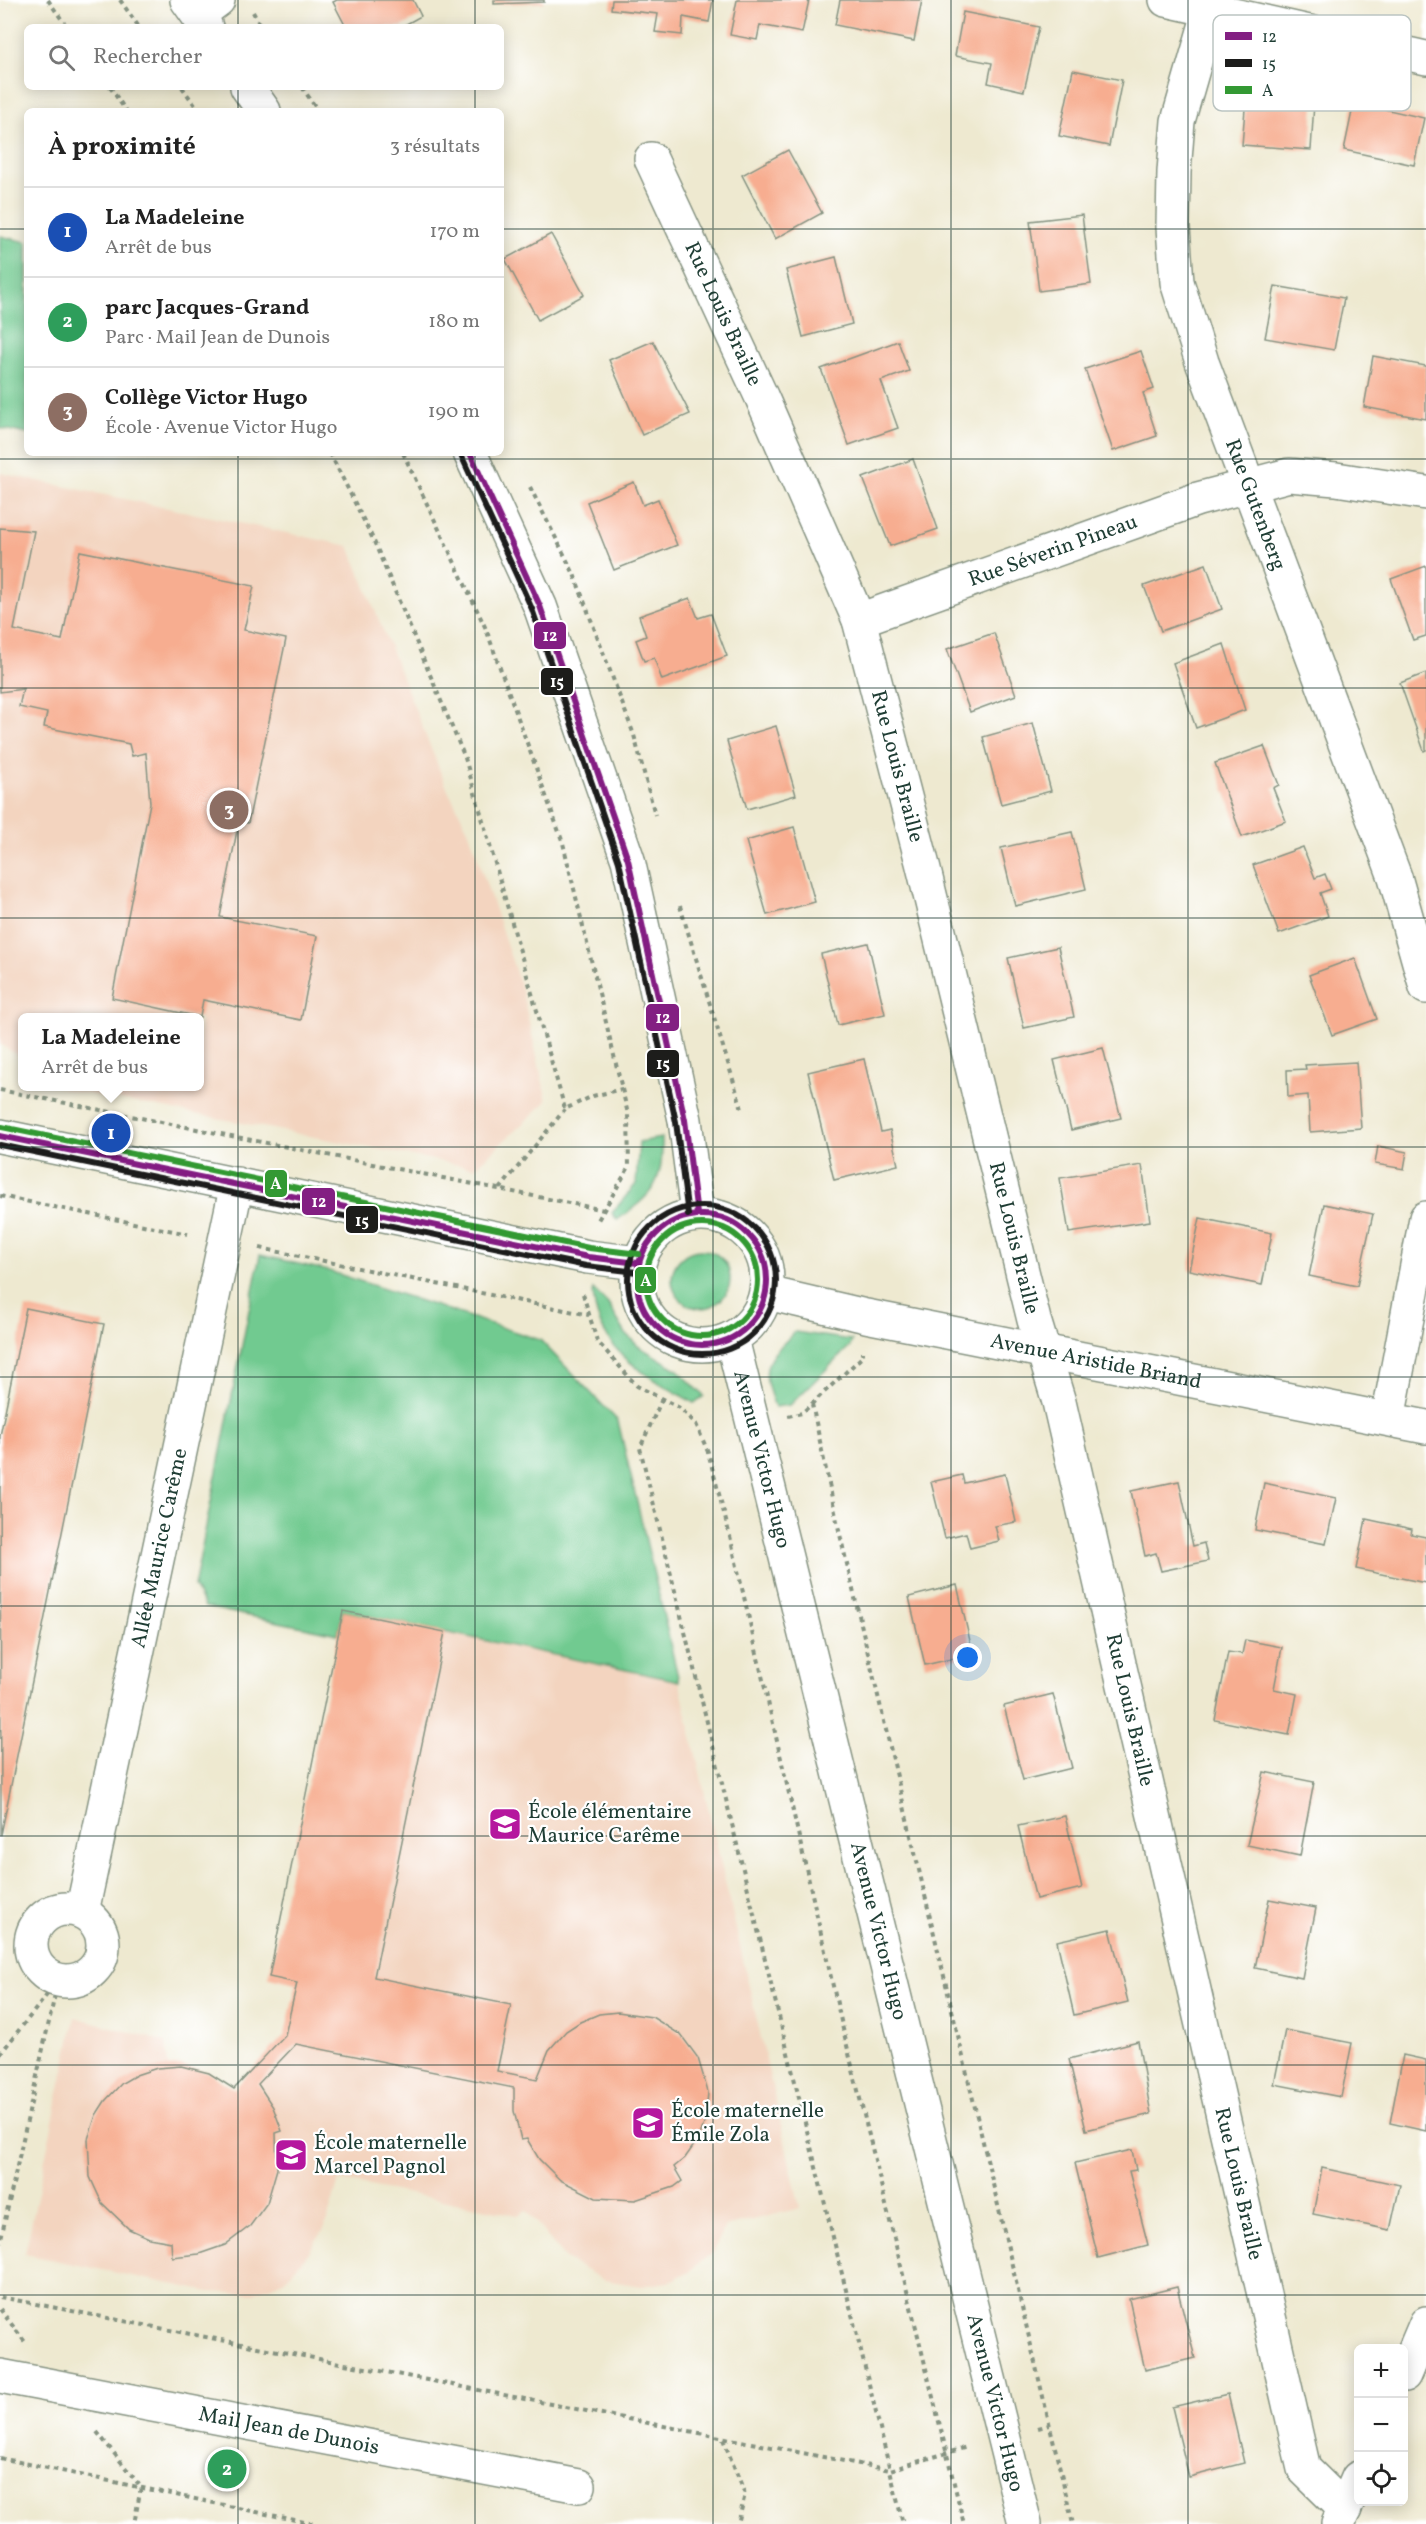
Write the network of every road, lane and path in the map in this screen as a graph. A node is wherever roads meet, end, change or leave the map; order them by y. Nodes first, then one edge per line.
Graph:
1 (48, 0) edge
2 (120, 0) edge
3 (1166, 0) edge
4 (1210, 10) junction
5 (1232, 15) edge
6 (65, 24) edge
7 (138, 24) edge
8 (1411, 55) edge
9 (1426, 58) edge
10 (112, 90) edge
11 (184, 90) edge
12 (249, 90) edge
13 (304, 90) edge
14 (124, 108) edge
15 (197, 108) edge
16 (262, 108) edge
17 (316, 108) edge
18 (651, 159) dead end
19 (332, 456) edge
20 (404, 456) edge
21 (471, 456) edge
22 (1249, 487) junction
23 (1426, 493) edge
24 (859, 620) junction
25 (1426, 987) edge
26 (622, 1089) junction
27 (0, 1090) edge
28 (565, 1109) junction
29 (0, 1136) edge
30 (237, 1184) junction
31 (500, 1189) junction
32 (0, 1196) edge
33 (604, 1210) junction
34 (698, 1214) junction
35 (1426, 1218) edge
36 (224, 1241) junction
37 (588, 1257) junction
38 (638, 1263) junction
39 (767, 1293) junction
40 (590, 1315) junction
41 (866, 1316) junction
42 (732, 1339) junction
43 (1042, 1349) junction
44 (662, 1399) junction
45 (812, 1404) junction
46 (782, 1418) dead end
47 (1388, 1419) junction
48 (1426, 1427) edge
49 (82, 1912) junction
50 (58, 1981) junction
51 (0, 2054) edge
52 (0, 2243) edge
53 (0, 2297) edge
54 (1426, 2323) edge
55 (1408, 2366) edge
56 (0, 2376) edge
57 (1049, 2425) junction
58 (1004, 2436) junction
59 (723, 2439) junction
60 (946, 2454) junction
61 (0, 2458) edge
62 (890, 2470) junction
63 (579, 2486) dead end
64 (1354, 2489) edge
65 (1341, 2517) edge
66 (314, 2524) edge
67 (738, 2524) edge
68 (903, 2524) edge
69 (963, 2524) edge
70 (1025, 2524) edge
71 (1073, 2524) edge

1 - 6 path
2 - 7 path
3 - 4 street
4 - 5 street
4 - 22 street, Rue Gutenberg
8 - 9 street
10 - 14 path
11 - 15 path
12 - 16 street
13 - 17 path
18 - 24 street, Rue Louis Braille
19 - 28 path
20 - 26 path
21 - 34 street
22 - 23 street, Rue Séverin Pineau
22 - 24 street, Rue Séverin Pineau
22 - 25 street, Rue Gutenberg
24 - 43 street, Rue Louis Braille
26 - 28 path
26 - 33 path
27 - 31 path
28 - 31 path
29 - 30 street
30 - 36 street, Allée Maurice Carême
30 - 37 street
31 - 33 path
32 - 36 path
33 - 37 path
34 - 38 street
34 - 39 street
35 - 47 street
36 - 40 path
36 - 49 street, Allée Maurice Carême
37 - 38 street
37 - 40 path
38 - 42 street
39 - 41 street, Avenue Aristide Briand
39 - 42 street
40 - 44 path
41 - 43 street, Avenue Aristide Briand
41 - 45 path
42 - 58 street, Avenue Victor Hugo
43 - 47 street, Avenue Aristide Briand
43 - 65 street, Rue Louis Braille
44 - 60 path
44 - 62 path
45 - 46 path
45 - 57 path
47 - 48 street, Avenue Aristide Briand
49 - 50 street
49 - 50 street
50 - 51 path
50 - 52 path
53 - 59 path
54 - 55 street
56 - 63 street, Mail Jean de Dunois
57 - 58 path
57 - 71 path
58 - 60 path
58 - 70 street, Avenue Victor Hugo
59 - 62 path
59 - 67 path
60 - 62 path
60 - 69 path
61 - 66 path
62 - 68 path
64 - 65 street

